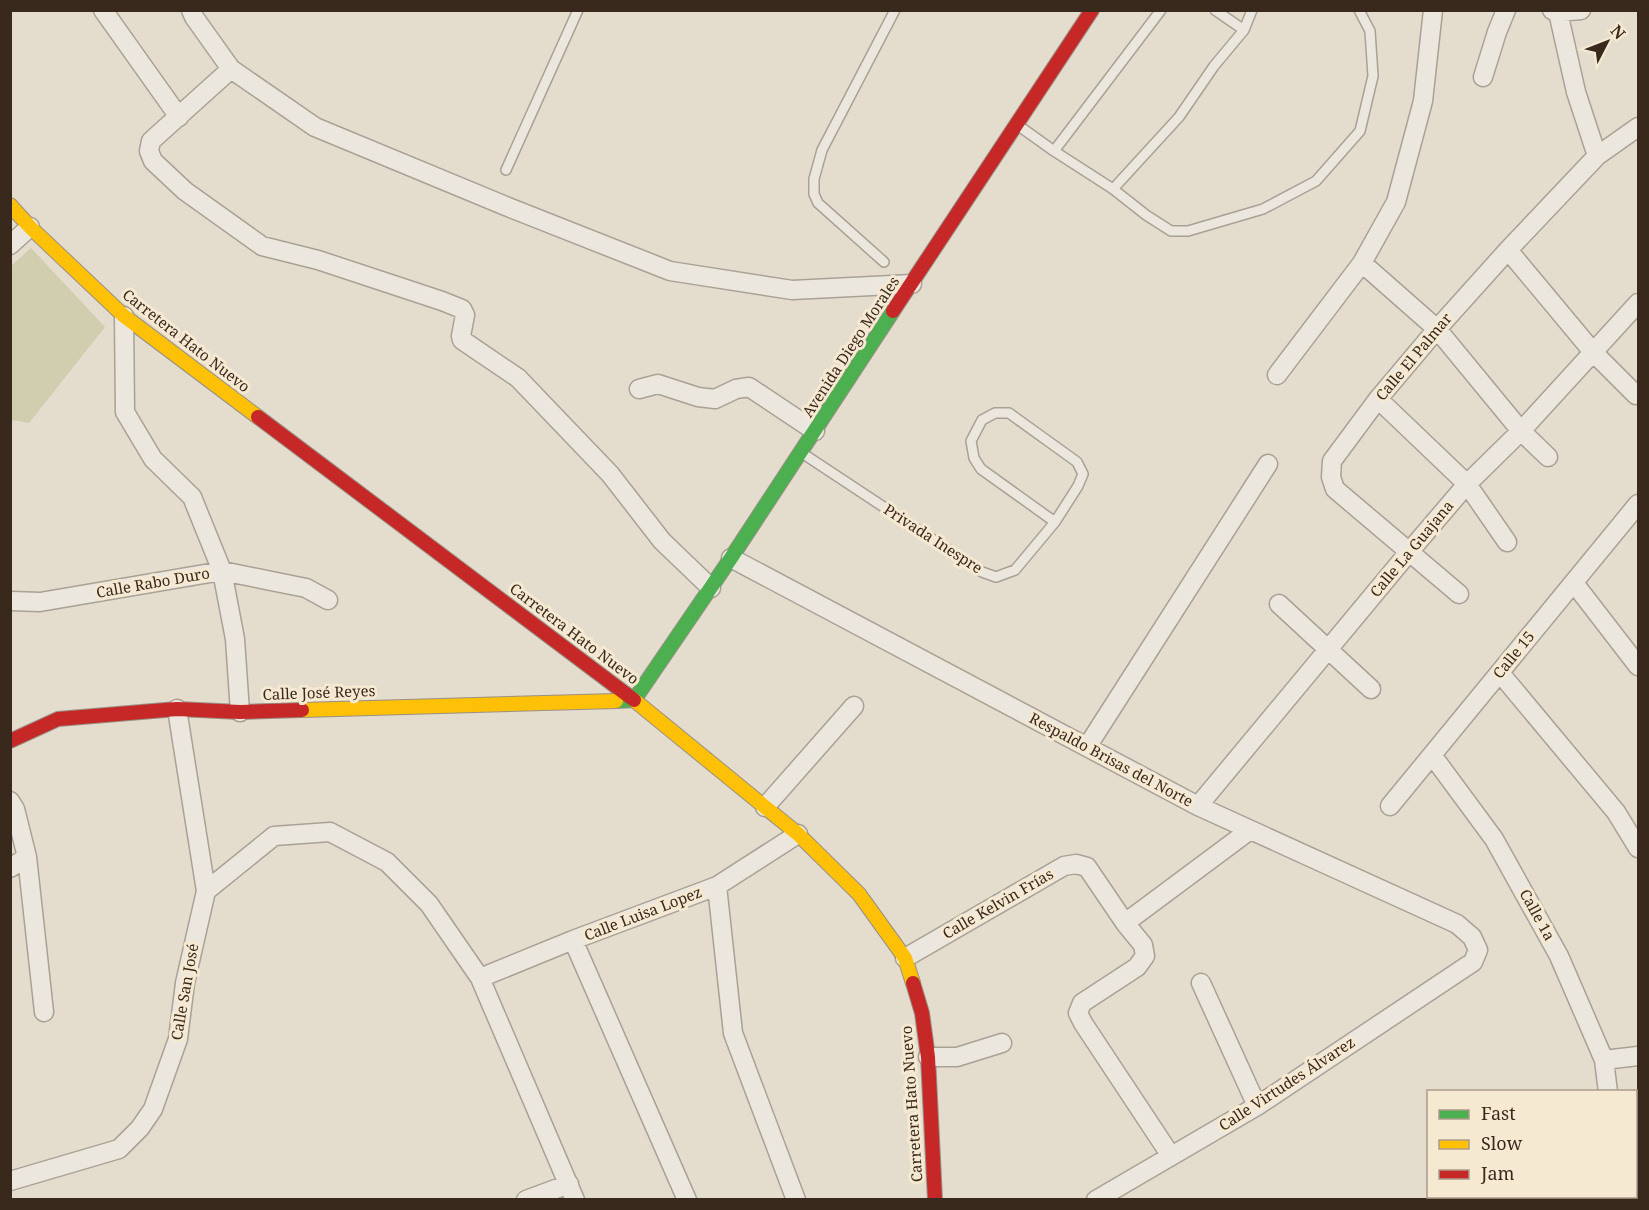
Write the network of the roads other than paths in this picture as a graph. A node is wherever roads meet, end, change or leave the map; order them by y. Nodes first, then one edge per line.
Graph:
1 (102, 10) edge
2 (191, 10) edge
3 (578, 10) edge
4 (895, 10) edge
5 (1092, 10) edge
6 (1161, 10) edge
7 (1215, 10) edge
8 (1252, 10) edge
9 (1359, 10) edge
10 (1433, 10) edge
11 (1506, 10) edge
12 (1581, 10) edge
13 (1555, 11) edge
14 (1244, 30) junction
15 (231, 69) junction
16 (1483, 77) dead end
17 (179, 117) junction
18 (1017, 124) junction
19 (1638, 127) edge
20 (1054, 151) junction
21 (1597, 156) junction
22 (506, 171) dead end
23 (1113, 189) junction
24 (10, 205) edge
25 (30, 226) junction
26 (10, 245) edge
27 (1508, 250) junction
28 (884, 262) dead end
29 (1362, 263) junction
30 (912, 284) junction
31 (1638, 303) edge
32 (124, 316) junction
33 (1437, 329) junction
34 (1593, 352) junction
35 (1277, 375) dead end
36 (639, 389) dead end
37 (1636, 394) dead end
38 (1378, 399) junction
39 (815, 431) junction
40 (1521, 431) junction
41 (801, 452) junction
42 (1548, 458) dead end
43 (1268, 464) dead end
44 (1467, 484) junction
45 (1638, 504) edge
46 (1055, 522) junction
47 (1507, 542) dead end
48 (1409, 552) junction
49 (732, 558) junction
50 (222, 571) junction
51 (1574, 583) junction
52 (711, 588) junction
53 (1459, 594) dead end
54 (328, 600) dead end
55 (10, 601) edge
56 (1279, 604) dead end
57 (1328, 649) junction
58 (1638, 666) edge
59 (1500, 673) junction
60 (1371, 688) dead end
61 (634, 700) junction
62 (854, 706) dead end
63 (177, 709) junction
64 (240, 712) junction
65 (10, 741) edge
66 (1087, 747) junction
67 (1432, 755) junction
68 (10, 801) edge
69 (1198, 806) junction
70 (1390, 806) dead end
71 (765, 807) junction
72 (1250, 830) junction
73 (798, 834) junction
74 (1638, 848) edge
75 (27, 857) junction
76 (10, 868) edge
77 (717, 886) junction
78 (206, 891) junction
79 (1125, 922) junction
80 (573, 940) junction
81 (905, 957) junction
82 (1473, 962) joint
83 (480, 978) junction
84 (1201, 983) dead end
85 (44, 1012) dead end
86 (1002, 1043) dead end
87 (1638, 1056) edge
88 (928, 1057) junction
89 (1604, 1060) junction
90 (1608, 1090) edge
91 (1257, 1106) junction
92 (1171, 1156) junction
93 (10, 1181) edge
94 (572, 1192) edge
95 (793, 1199) edge
96 (526, 1200) edge
97 (687, 1200) edge
98 (935, 1200) edge
99 (1096, 1200) edge

1 - 17 street
2 - 15 street
3 - 22 lane
4 - 28 lane
5 - 18 street, Avenida Diego Morales
6 - 20 lane
7 - 14 lane
8 - 14 lane
9 - 23 lane
10 - 29 street
11 - 16 street
12 - 13 street
13 - 21 street
14 - 23 lane
15 - 17 street
15 - 30 street
17 - 52 street
18 - 20 lane
18 - 30 street, Avenida Diego Morales
19 - 21 street, Calle El Palmar
20 - 23 lane
21 - 27 street, Calle El Palmar
24 - 25 street, Carretera Hato Nuevo
25 - 26 street
25 - 32 street, Carretera Hato Nuevo
27 - 33 street, Calle El Palmar
27 - 34 street
29 - 33 street
29 - 35 street
30 - 39 street, Avenida Diego Morales
31 - 34 street, Calle La Guajana
32 - 50 street
32 - 61 street, Carretera Hato Nuevo
33 - 38 street, Calle El Palmar
33 - 40 street
34 - 37 street
34 - 40 street, Calle La Guajana
36 - 39 street
38 - 44 street
38 - 48 street, Calle El Palmar
39 - 41 street, Avenida Diego Morales
40 - 42 street
40 - 44 street, Calle La Guajana
41 - 46 lane, Privada Inespre
41 - 49 street, Avenida Diego Morales
43 - 66 street
44 - 47 street
44 - 48 street, Calle La Guajana
45 - 51 street, Calle 15
46 - 46 lane, Privada Inespre
48 - 53 street, Calle El Palmar
48 - 57 street, Calle La Guajana
49 - 52 street, Avenida Diego Morales
49 - 66 street, Respaldo Brisas del Norte
50 - 54 street, Calle Rabo Duro
50 - 55 street, Calle Rabo Duro
50 - 64 street
51 - 58 street
51 - 59 street, Calle 15
52 - 61 street, Avenida Diego Morales
56 - 57 street
57 - 60 street
57 - 69 street, Calle La Guajana
59 - 67 street, Calle 15
59 - 74 street
61 - 64 street, Calle José Reyes
61 - 71 street, Carretera Hato Nuevo
62 - 71 street
63 - 64 street, Calle José Reyes
63 - 65 street, Calle José Reyes
63 - 78 street, Calle San José
66 - 69 street, Respaldo Brisas del Norte
67 - 70 street, Calle 15
67 - 89 street, Calle 1a
68 - 75 street
69 - 72 street, Respaldo Brisas del Norte
71 - 73 street, Carretera Hato Nuevo
72 - 79 street
72 - 82 street, Respaldo Brisas del Norte
73 - 77 street, Calle Luisa Lopez
73 - 81 street, Carretera Hato Nuevo
75 - 76 street
75 - 85 street
77 - 80 street, Calle Luisa Lopez
77 - 95 street
78 - 83 street
78 - 93 street, Calle San José
79 - 81 street, Calle Kelvin Frías
79 - 92 street, Calle Kelvin Frías
80 - 83 street, Calle Luisa Lopez
80 - 97 street
81 - 88 street, Carretera Hato Nuevo
82 - 91 street, Calle Virtudes Álvarez
83 - 94 street
84 - 91 street
86 - 88 street
87 - 89 street
88 - 98 street, Carretera Hato Nuevo
89 - 90 street, Calle 1a
91 - 92 street, Calle Virtudes Álvarez
92 - 99 street, Calle Virtudes Álvarez
94 - 96 street

